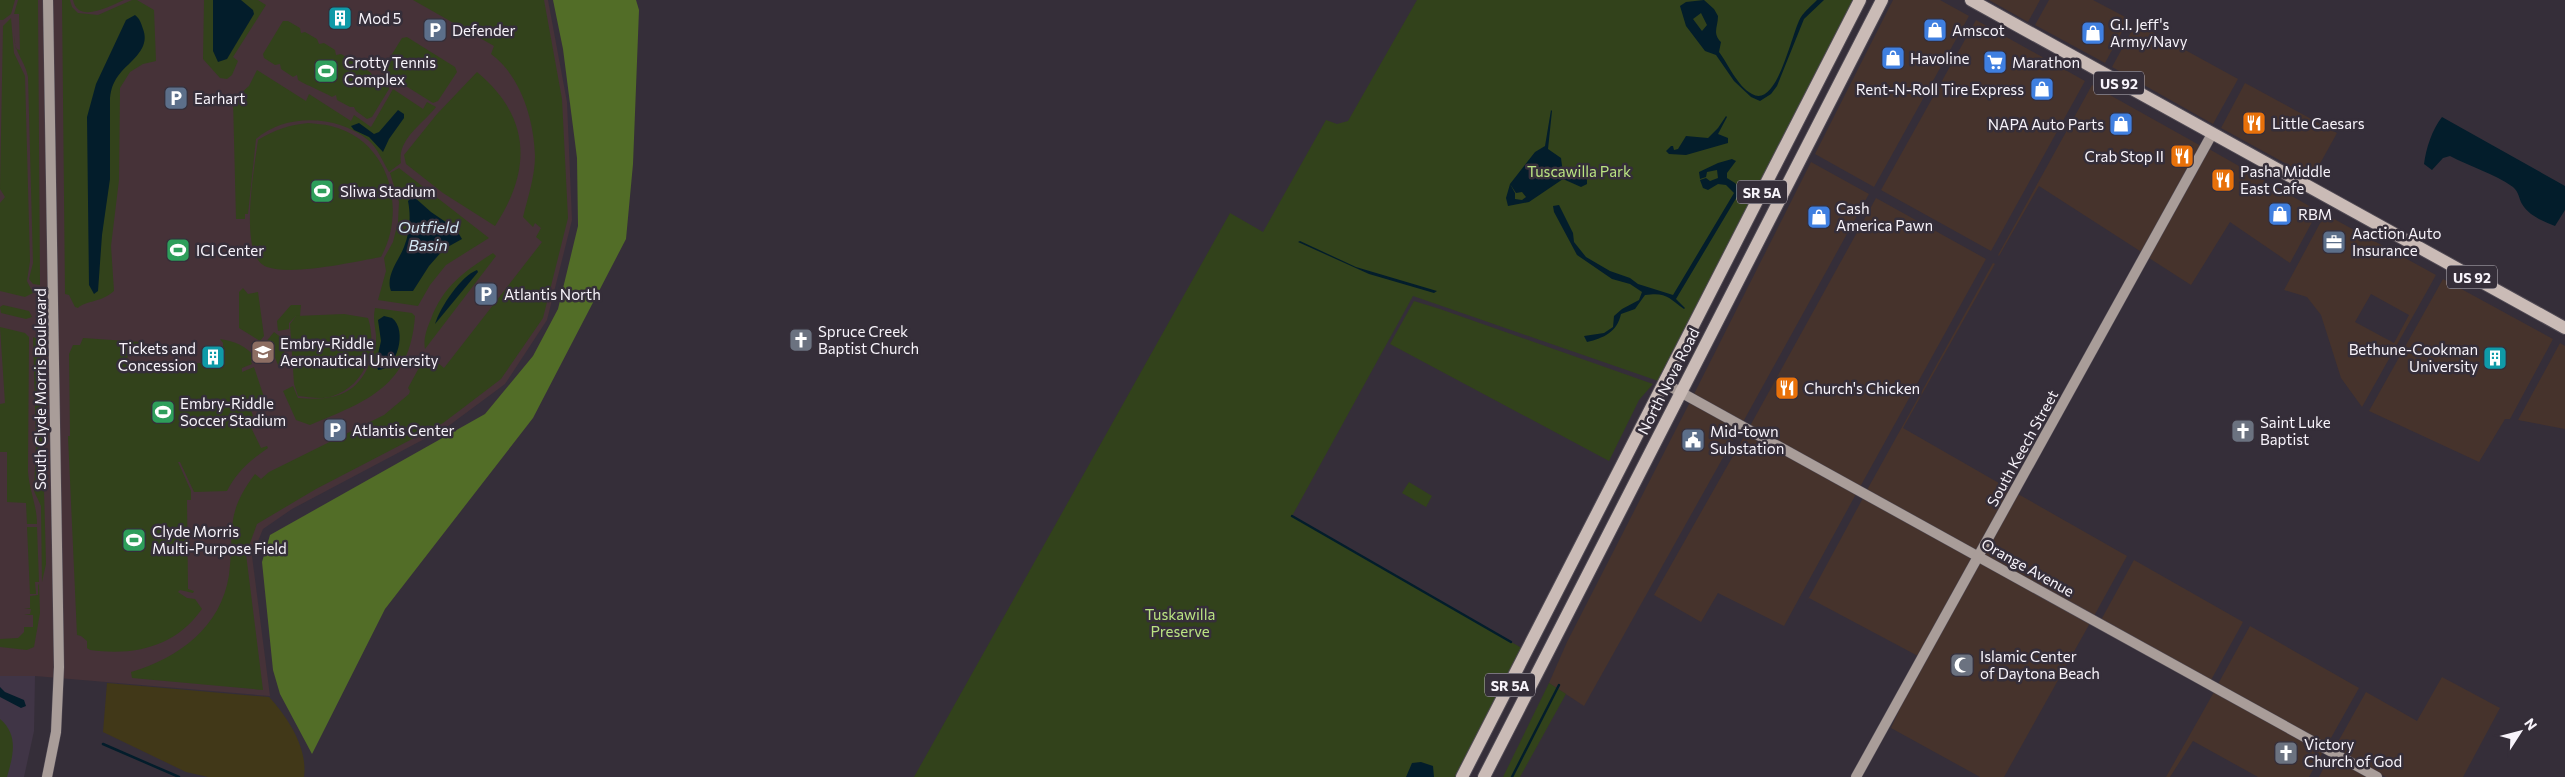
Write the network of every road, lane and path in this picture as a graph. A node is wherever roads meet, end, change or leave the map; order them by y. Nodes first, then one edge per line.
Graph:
1 (48, 0) edge
2 (1860, 0) edge
3 (1882, 0) edge
4 (1971, 0) edge
5 (2212, 134) junction
6 (2565, 328) edge
7 (1664, 383) junction
8 (1680, 392) junction
9 (1978, 557) junction
10 (1557, 592) junction
11 (1545, 617) junction
12 (1563, 622) junction
13 (1550, 649) junction
14 (47, 777) edge
15 (1462, 777) edge
16 (1484, 777) edge
17 (1856, 777) edge
18 (2377, 777) edge

1 - 14 street, South Clyde Morris Boulevard
2 - 7 main road, North Nova Road / SR 5A
3 - 8 main road, North Nova Road / SR 5A
4 - 5 main road, US 92
5 - 6 main road, US 92
5 - 9 street, South Keech Street
7 - 8 street, Orange Avenue
7 - 10 main road, North Nova Road / SR 5A
8 - 9 street, Orange Avenue
8 - 12 main road, North Nova Road / SR 5A
9 - 17 street, South Keech Street
9 - 18 street, Orange Avenue
10 - 11 main road, North Nova Road / SR 5A
10 - 12 main road
11 - 13 main road
11 - 15 main road, North Nova Road / SR 5A
12 - 13 main road, North Nova Road / SR 5A
13 - 16 main road, North Nova Road / SR 5A

